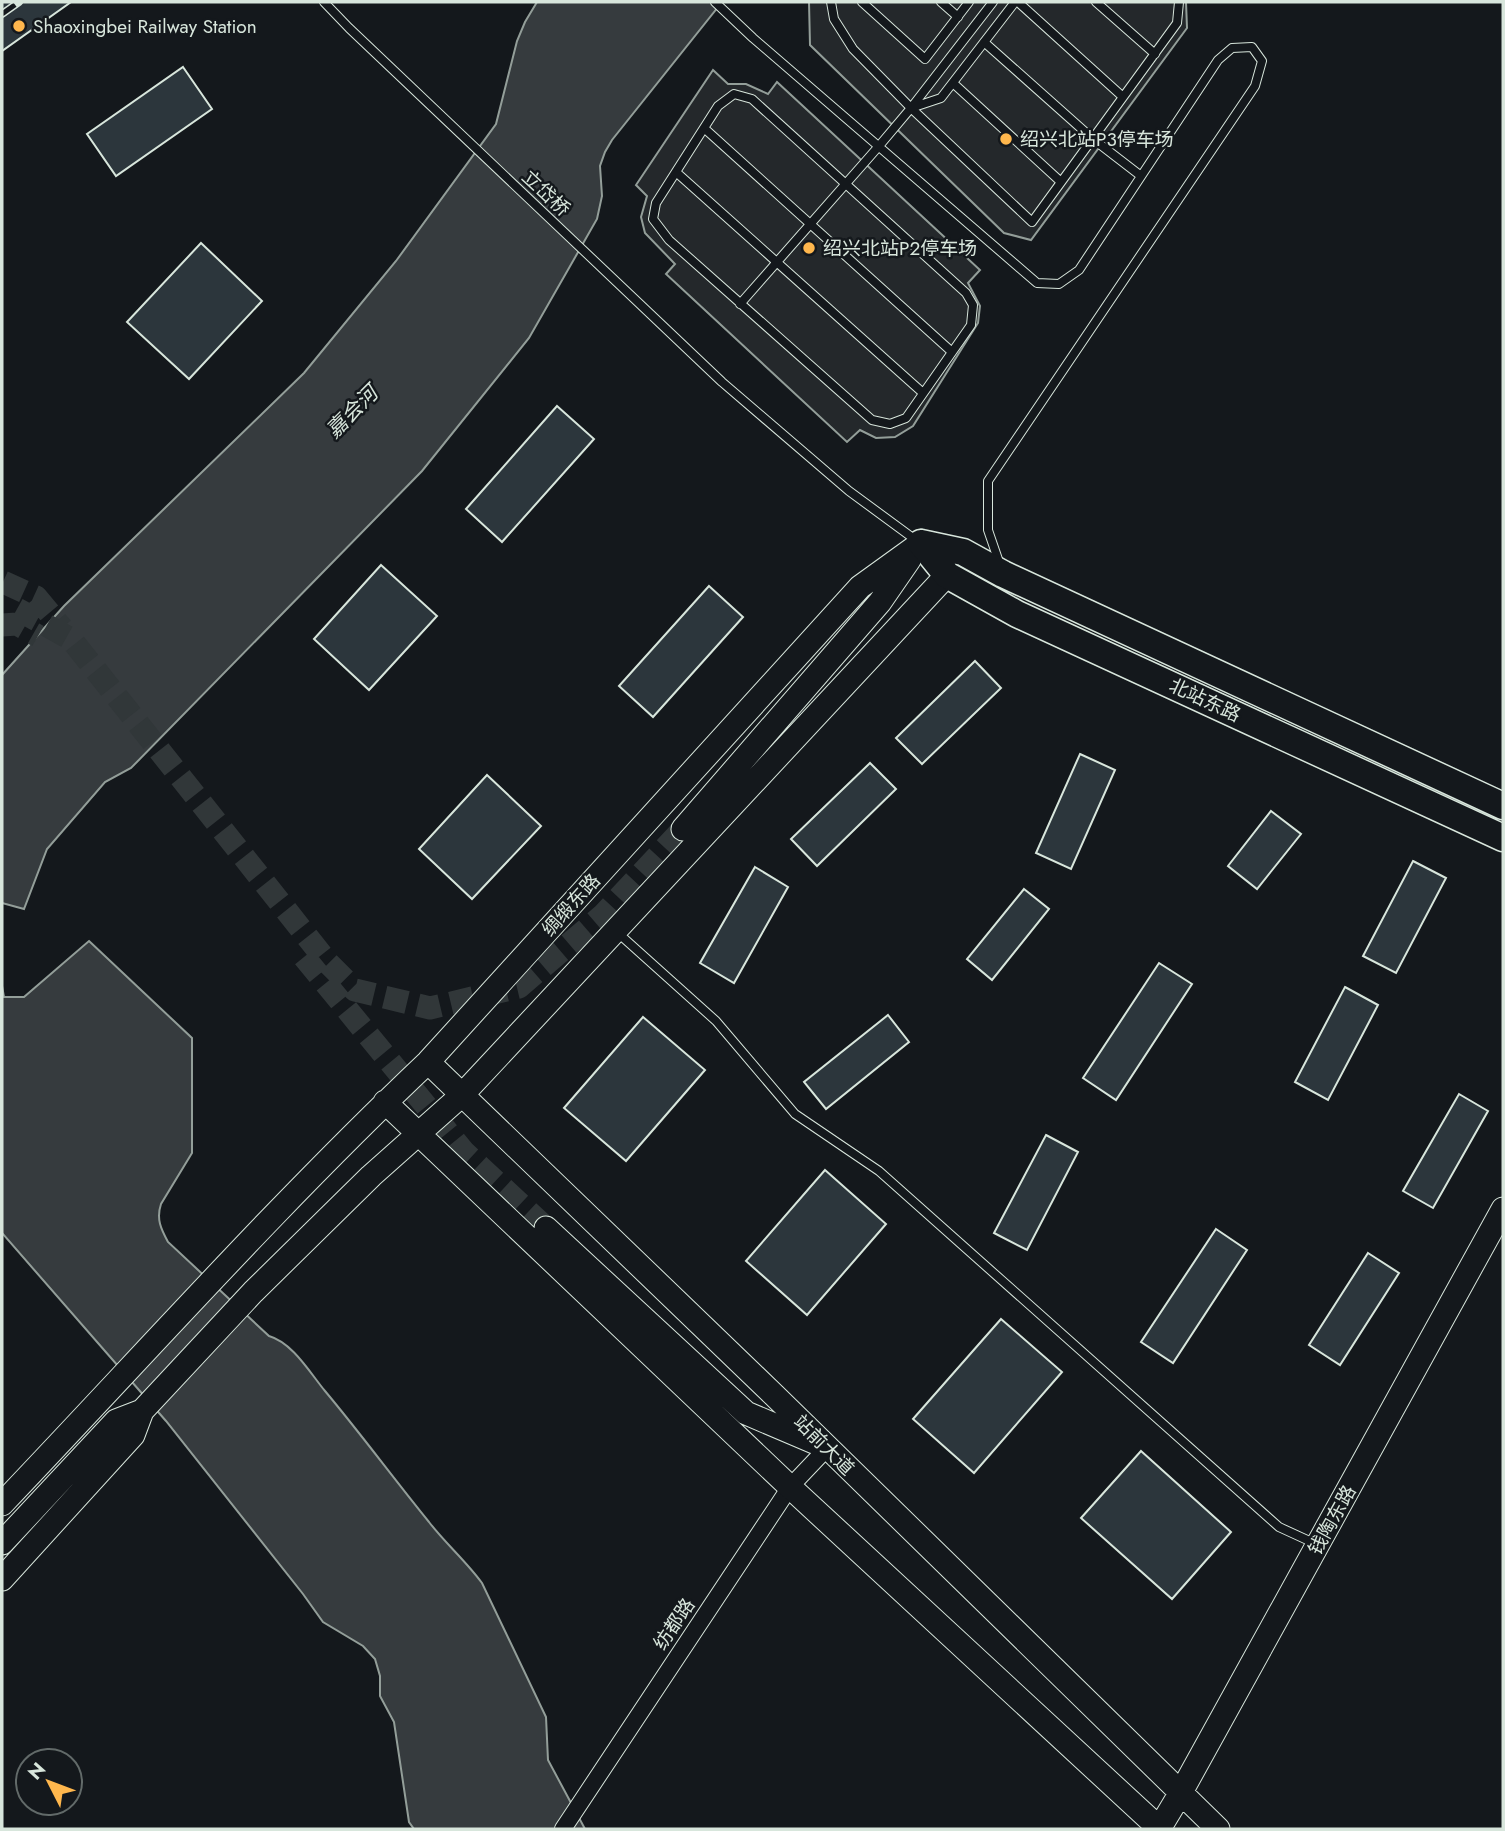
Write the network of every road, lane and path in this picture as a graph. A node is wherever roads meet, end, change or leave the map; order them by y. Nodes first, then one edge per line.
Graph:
1 (324, 2) edge
2 (715, 2) edge
3 (831, 2) edge
4 (862, 2) edge
5 (941, 2) edge
6 (969, 2) edge
7 (993, 2) edge
8 (1016, 2) edge
9 (1096, 2) edge
10 (1179, 2) edge
11 (958, 17) junction
12 (984, 41) junction
13 (1155, 54) junction
14 (953, 83) junction
15 (1123, 97) junction
16 (911, 108) junction
17 (704, 128) junction
18 (1093, 139) junction
19 (879, 146) junction
20 (676, 172) junction
21 (1142, 176) junction
22 (1062, 182) junction
23 (846, 185) junction
24 (811, 225) junction
25 (778, 262) junction
26 (740, 304) junction
27 (952, 352) junction
28 (722, 382) joint
29 (923, 393) junction
30 (921, 543) junction
31 (1003, 574) junction
32 (947, 575) junction
33 (1503, 806) edge
34 (683, 829) tunnel mouth
35 (1503, 838) edge
36 (615, 931) junction
37 (428, 1062) junction
38 (462, 1095) junction
39 (385, 1102) junction
40 (419, 1134) junction
41 (1503, 1209) edge
42 (546, 1228) tunnel mouth
43 (142, 1411) junction
44 (827, 1448) junction
45 (790, 1487) junction
46 (2, 1504) edge
47 (2, 1543) edge
48 (1318, 1545) junction
49 (2, 1579) edge
50 (1180, 1794) junction
51 (562, 1829) edge
52 (1159, 1829) edge
53 (1218, 1829) edge

1 - 28 lane, 立岱桥
2 - 19 lane
3 - 16 lane
4 - 11 lane
5 - 11 lane
6 - 11 lane
7 - 16 lane
8 - 12 lane
8 - 15 lane
9 - 13 lane
10 - 13 lane
12 - 14 lane
12 - 18 lane
13 - 15 lane
14 - 16 lane
14 - 22 lane
15 - 18 lane
16 - 19 lane
16 - 22 lane
17 - 20 lane
17 - 23 lane
17 - 24 lane
18 - 21 lane
18 - 22 lane
19 - 21 lane
19 - 23 lane
20 - 25 lane
20 - 26 lane
21 - 31 lane
23 - 24 lane
23 - 27 lane
24 - 25 lane
24 - 27 lane
25 - 26 lane
25 - 29 lane
26 - 29 lane
27 - 29 lane
28 - 30 lane, 北站东路
30 - 31 main road, 北站东路
30 - 32 main road, 北站东路
30 - 34 main road
30 - 37 main road, 绸缎东路
31 - 33 main road, 北站东路
32 - 35 main road, 北站东路
32 - 36 main road
36 - 38 main road
36 - 48 lane
37 - 38 main road, 站前大道
37 - 39 main road, 绸缎东路
38 - 40 main road
38 - 44 main road, 站前大道
39 - 40 main road
39 - 46 main road, 绸缎东路
40 - 43 main road
40 - 45 main road
41 - 48 main road, 钱陶东路
42 - 44 main road
43 - 47 main road
43 - 49 main road
44 - 45 street, 纺都路
44 - 50 main road, 站前大道
45 - 51 street, 纺都路
45 - 52 main road
48 - 50 main road, 钱陶东路
50 - 52 main road, 钱陶东路
50 - 53 main road, 站前大道

